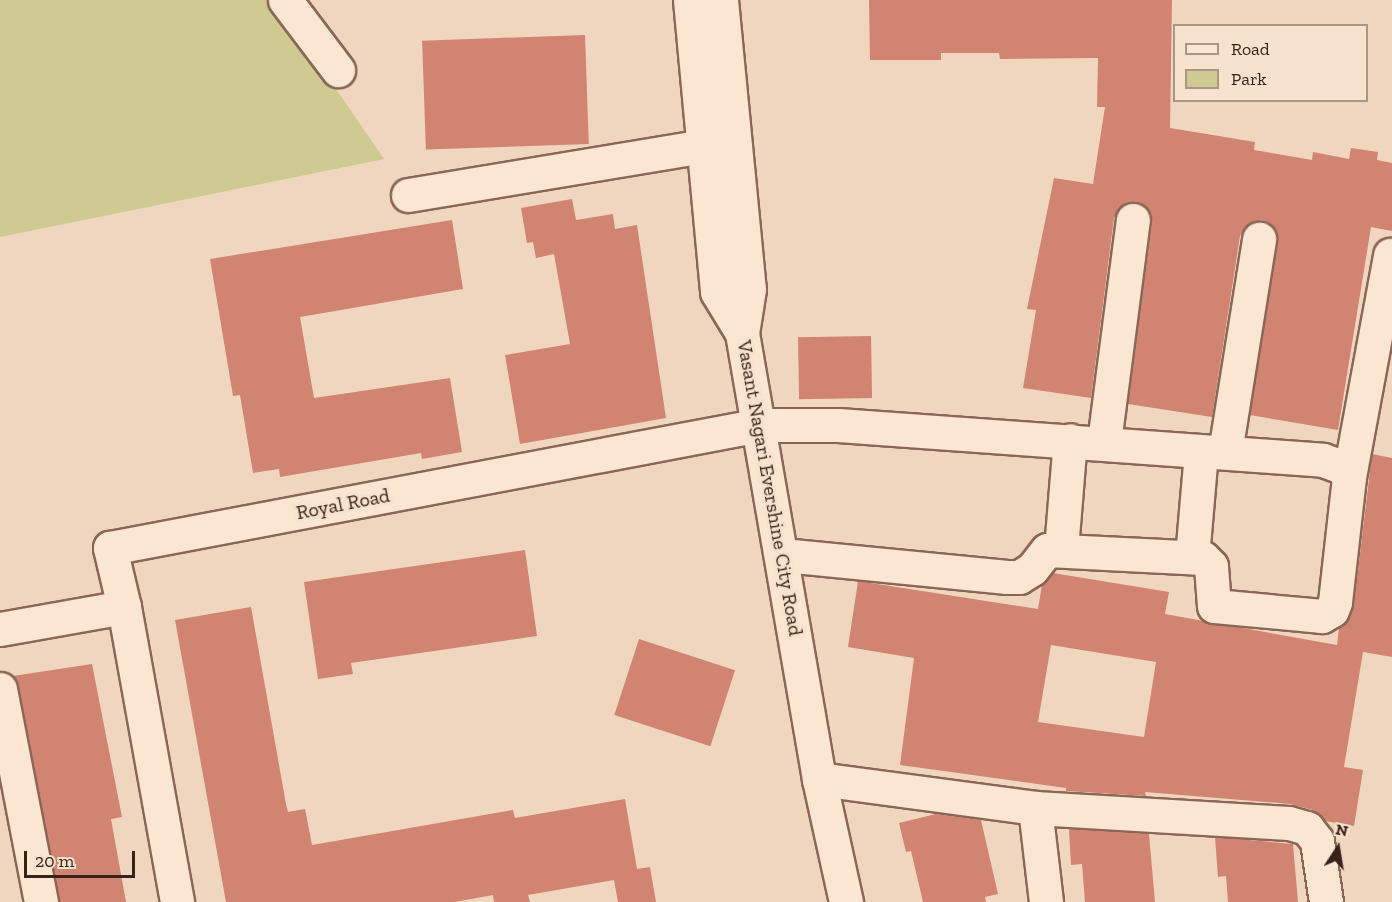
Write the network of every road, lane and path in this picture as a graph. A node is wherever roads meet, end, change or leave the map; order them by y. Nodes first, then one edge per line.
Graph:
1 (285, 0) edge
2 (690, 0) edge
3 (721, 0) edge
4 (338, 70) dead end
5 (704, 146) junction
6 (408, 195) dead end
7 (1133, 220) dead end
8 (1259, 239) dead end
9 (1390, 255) dead end
10 (742, 333) junction
11 (760, 425) junction
12 (1070, 440) junction
13 (1104, 442) junction
14 (1213, 452) junction
15 (1349, 477) junction
16 (1061, 549) junction
17 (782, 555) junction
18 (1192, 557) junction
19 (124, 607) junction
20 (0, 629) edge
21 (0, 688) edge
22 (819, 779) junction
23 (1035, 808) junction
24 (41, 902) edge
25 (177, 902) edge
26 (846, 902) edge
27 (1046, 902) edge
28 (1326, 902) edge

1 - 4 street
2 - 5 street
3 - 10 street, Vasant Nagari Evershine City Road
5 - 6 street
5 - 10 street
7 - 13 street
8 - 14 street
9 - 15 street
10 - 11 street, Vasant Nagari Evershine City Road
11 - 12 street
11 - 17 street, Vasant Nagari Evershine City Road
11 - 19 street, Royal Road
12 - 13 street
12 - 16 street
13 - 14 street
14 - 15 street
14 - 18 street
15 - 18 street
16 - 17 street
16 - 18 street
17 - 22 street, Vasant Nagari Evershine City Road
19 - 20 street
19 - 25 street
21 - 24 street
22 - 23 street
22 - 26 street, Vasant Nagari Evershine City Road
23 - 27 street
23 - 28 street

